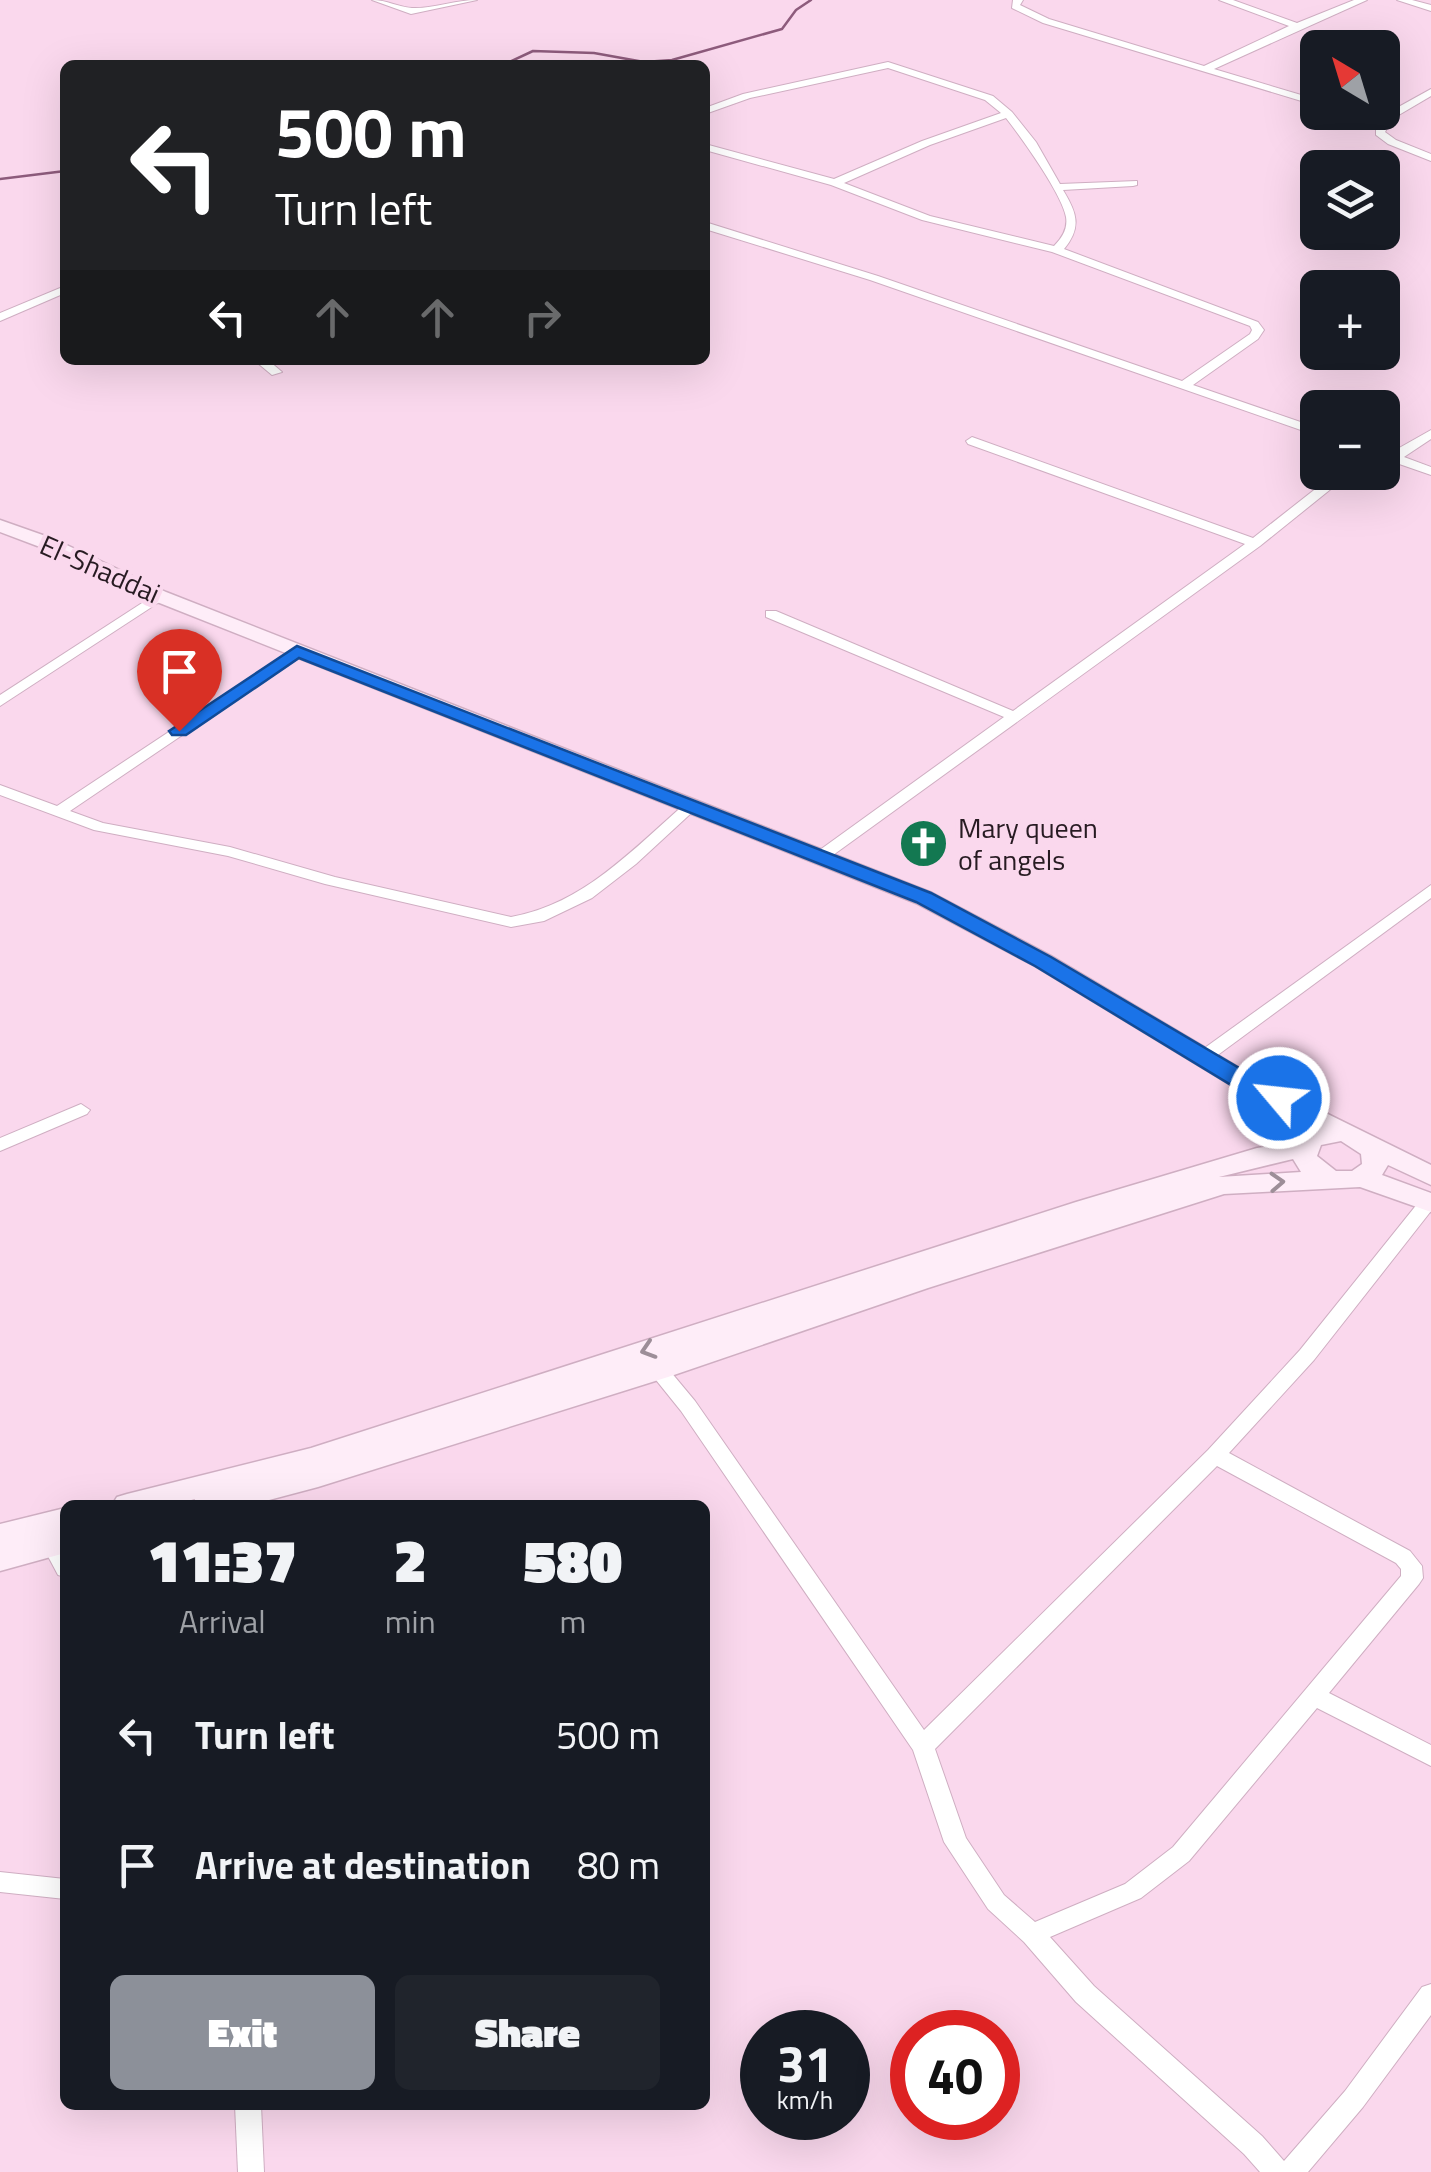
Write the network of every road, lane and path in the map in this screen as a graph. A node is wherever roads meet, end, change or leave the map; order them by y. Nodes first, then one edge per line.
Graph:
1 (377, 0) edge
2 (472, 0) edge
3 (1018, 0) edge
4 (1224, 0) edge
5 (1362, 0) edge
6 (1402, 0) edge
7 (1431, 8) edge
8 (1297, 26) junction
9 (1203, 70) junction
10 (1431, 92) edge
11 (1300, 98) edge
12 (710, 109) edge
13 (1400, 110) edge
14 (1008, 114) junction
15 (1380, 130) edge
16 (710, 148) edge
17 (1431, 158) edge
18 (836, 183) junction
19 (1133, 183) dead end
20 (1060, 187) junction
21 (710, 227) edge
22 (1056, 250) junction
23 (60, 291) edge
24 (0, 317) edge
25 (267, 365) edge
26 (276, 372) dead end
27 (1182, 386) junction
28 (1300, 426) edge
29 (1431, 434) edge
30 (972, 442) dead end
31 (1400, 449) edge
32 (1400, 459) edge
33 (1431, 470) edge
34 (1323, 490) edge
35 (0, 526) edge
36 (1256, 543) junction
37 (159, 596) junction
38 (771, 614) dead end
39 (297, 651) junction
40 (0, 702) edge
41 (1013, 716) junction
42 (0, 790) edge
43 (692, 805) junction
44 (61, 810) junction
45 (822, 855) junction
46 (1431, 890) edge
47 (1205, 1056) junction
48 (1254, 1088) junction
49 (81, 1110) dead end
50 (1344, 1133) junction
51 (0, 1145) edge
52 (1369, 1145) junction
53 (1304, 1147) junction
54 (1330, 1178) junction
55 (1362, 1178) junction
56 (1430, 1194) edge
57 (913, 1274) junction
58 (658, 1370) junction
59 (1215, 1455) junction
60 (315, 1467) junction
61 (151, 1500) edge
62 (221, 1500) edge
63 (0, 1536) edge
64 (60, 1544) edge
65 (60, 1544) edge
66 (0, 1558) edge
67 (1314, 1696) junction
68 (923, 1746) junction
69 (1431, 1756) edge
70 (0, 1882) edge
71 (60, 1888) edge
72 (1032, 1934) junction
73 (1431, 1996) edge
74 (248, 2110) edge
75 (251, 2172) edge
76 (1276, 2172) edge
77 (1291, 2172) edge

1 - 2 street
3 - 9 street
4 - 8 street
5 - 8 street
6 - 7 street
8 - 9 street
9 - 11 street
10 - 13 street
12 - 14 street
14 - 18 street
14 - 20 street
15 - 17 street
16 - 18 street
18 - 22 street
19 - 20 street
20 - 22 street
21 - 27 street
22 - 27 street
23 - 24 street
25 - 26 street
27 - 28 street
29 - 31 street
30 - 36 street
32 - 33 street
34 - 36 street
35 - 37 street, El-Shaddai
36 - 41 street
37 - 39 street, El-Shaddai
37 - 40 street
38 - 41 street
39 - 43 street, El-Shaddai
39 - 44 street
41 - 45 street
42 - 44 street
43 - 44 street
43 - 45 street, El-Shaddai
45 - 47 street, El-Shaddai
46 - 47 street
47 - 48 street, El-Shaddai
48 - 50 street, El-Shaddai
48 - 53 street
49 - 51 street
50 - 52 street
50 - 53 street
52 - 55 street
52 - 56 street
53 - 54 street
53 - 57 street
54 - 55 street
57 -> 54 street
55 - 56 street
56 - 59 street
57 - 58 street
57 -> 60 street
58 - 60 street
58 - 68 street
59 - 67 street
59 - 68 street
60 - 61 street
60 - 62 street
63 - 64 street
65 - 66 street
67 - 69 street
67 - 72 street
68 - 72 street
70 - 71 street
72 - 76 street
73 - 77 street
74 - 75 street

